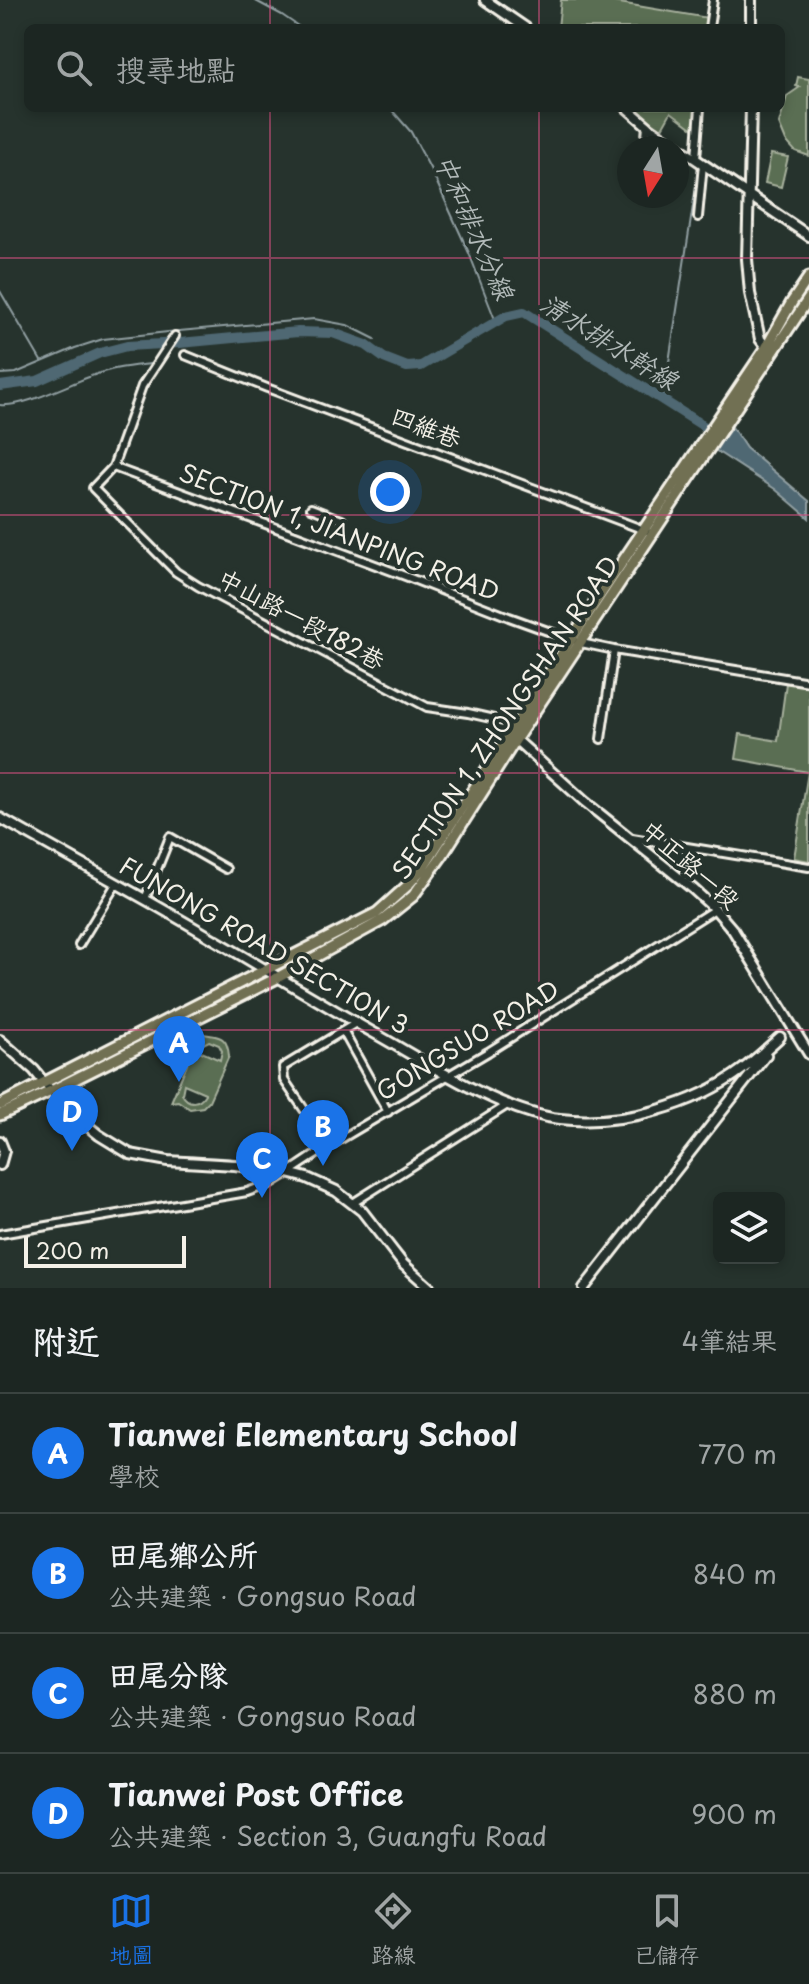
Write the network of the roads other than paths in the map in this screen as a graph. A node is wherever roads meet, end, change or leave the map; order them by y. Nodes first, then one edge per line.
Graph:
1 (485, 0) edge
2 (713, 0) edge
3 (751, 0) edge
4 (520, 24) edge
5 (710, 24) edge
6 (751, 24) edge
7 (632, 112) edge
8 (700, 112) edge
9 (751, 112) edge
10 (647, 125) junction
11 (646, 136) edge
12 (663, 136) edge
13 (689, 154) edge
14 (699, 161) junction
15 (750, 195) junction
16 (698, 217) dead end
17 (809, 236) edge
18 (809, 277) edge
19 (809, 298) edge
20 (175, 336) dead end
21 (769, 352) junction
22 (185, 355) dead end
23 (113, 467) junction
24 (311, 508) dead end
25 (342, 520) dead end
26 (649, 532) junction
27 (577, 641) junction
28 (614, 650) junction
29 (809, 682) edge
30 (520, 726) junction
31 (513, 736) junction
32 (601, 739) dead end
33 (0, 818) edge
34 (628, 837) junction
35 (809, 867) edge
36 (226, 869) dead end
37 (116, 884) junction
38 (145, 899) junction
39 (715, 909) junction
40 (79, 945) dead end
41 (265, 970) junction
42 (277, 978) junction
43 (356, 1023) junction
44 (790, 1023) junction
45 (343, 1031) junction
46 (0, 1040) edge
47 (808, 1052) edge
48 (745, 1074) junction
49 (448, 1075) junction
50 (48, 1087) junction
51 (509, 1104) junction
52 (0, 1105) edge
53 (388, 1112) junction
54 (0, 1115) edge
55 (0, 1141) edge
56 (329, 1146) junction
57 (0, 1165) edge
58 (288, 1173) junction
59 (353, 1203) junction
60 (0, 1234) edge
61 (430, 1288) edge
62 (584, 1288) edge

1 - 4 street
2 - 5 street
3 - 6 street
7 - 10 street
8 - 14 street
9 - 15 street
10 - 11 street
10 - 12 street
13 - 14 street
14 - 15 street
14 - 16 street
15 - 17 street
15 - 21 street
18 - 21 main road
19 - 21 main road
20 - 23 street
21 - 26 main road, SECTION 1, ZHONGSHAN ROAD
22 - 26 street, 四維巷
23 - 27 street, SECTION 1, JIANPING ROAD
23 - 30 street, 中山路一段182巷
24 - 25 street
26 - 27 main road, SECTION 1, ZHONGSHAN ROAD
27 - 28 street, SECTION 1, JIANPING ROAD
27 - 30 main road, SECTION 1, ZHONGSHAN ROAD
28 - 29 street, SECTION 1, JIANPING ROAD
28 - 32 street
30 - 31 main road, SECTION 1, ZHONGSHAN ROAD
31 - 34 street, 中正路一段
31 - 41 main road, SECTION 1, ZHONGSHAN ROAD
31 - 42 main road, SECTION 1, ZHONGSHAN ROAD
33 - 37 street, FUNONG ROAD SECTION 3
34 - 35 street
34 - 39 street, 中正路一段
36 - 38 street
37 - 38 street, FUNONG ROAD SECTION 3
37 - 40 street
38 - 41 street, FUNONG ROAD SECTION 3
39 - 44 street, 中正路一段
39 - 49 street, GONGSUO ROAD
41 - 42 street, FUNONG ROAD SECTION 3
41 - 50 main road, SECTION 1, ZHONGSHAN ROAD
42 - 43 street, FUNONG ROAD SECTION 3
42 - 50 main road, SECTION 1, ZHONGSHAN ROAD
43 - 45 street
43 - 49 street, FUNONG ROAD SECTION 3
44 - 47 street, 中正路一段
44 - 48 street
45 - 53 street
45 - 56 street
46 - 50 street
48 - 51 street, FUNONG ROAD SECTION 3
48 - 62 street
49 - 51 street, FUNONG ROAD SECTION 3
49 - 53 street, GONGSUO ROAD
50 - 52 main road, SECTION 1, ZHONGSHAN ROAD
50 - 54 main road, SECTION 1, ZHONGSHAN ROAD
50 - 58 street
51 - 59 street
53 - 56 street, GONGSUO ROAD
55 - 57 street
56 - 58 street, GONGSUO ROAD
58 - 59 street
58 - 60 street, GONGSUO ROAD
59 - 61 street

